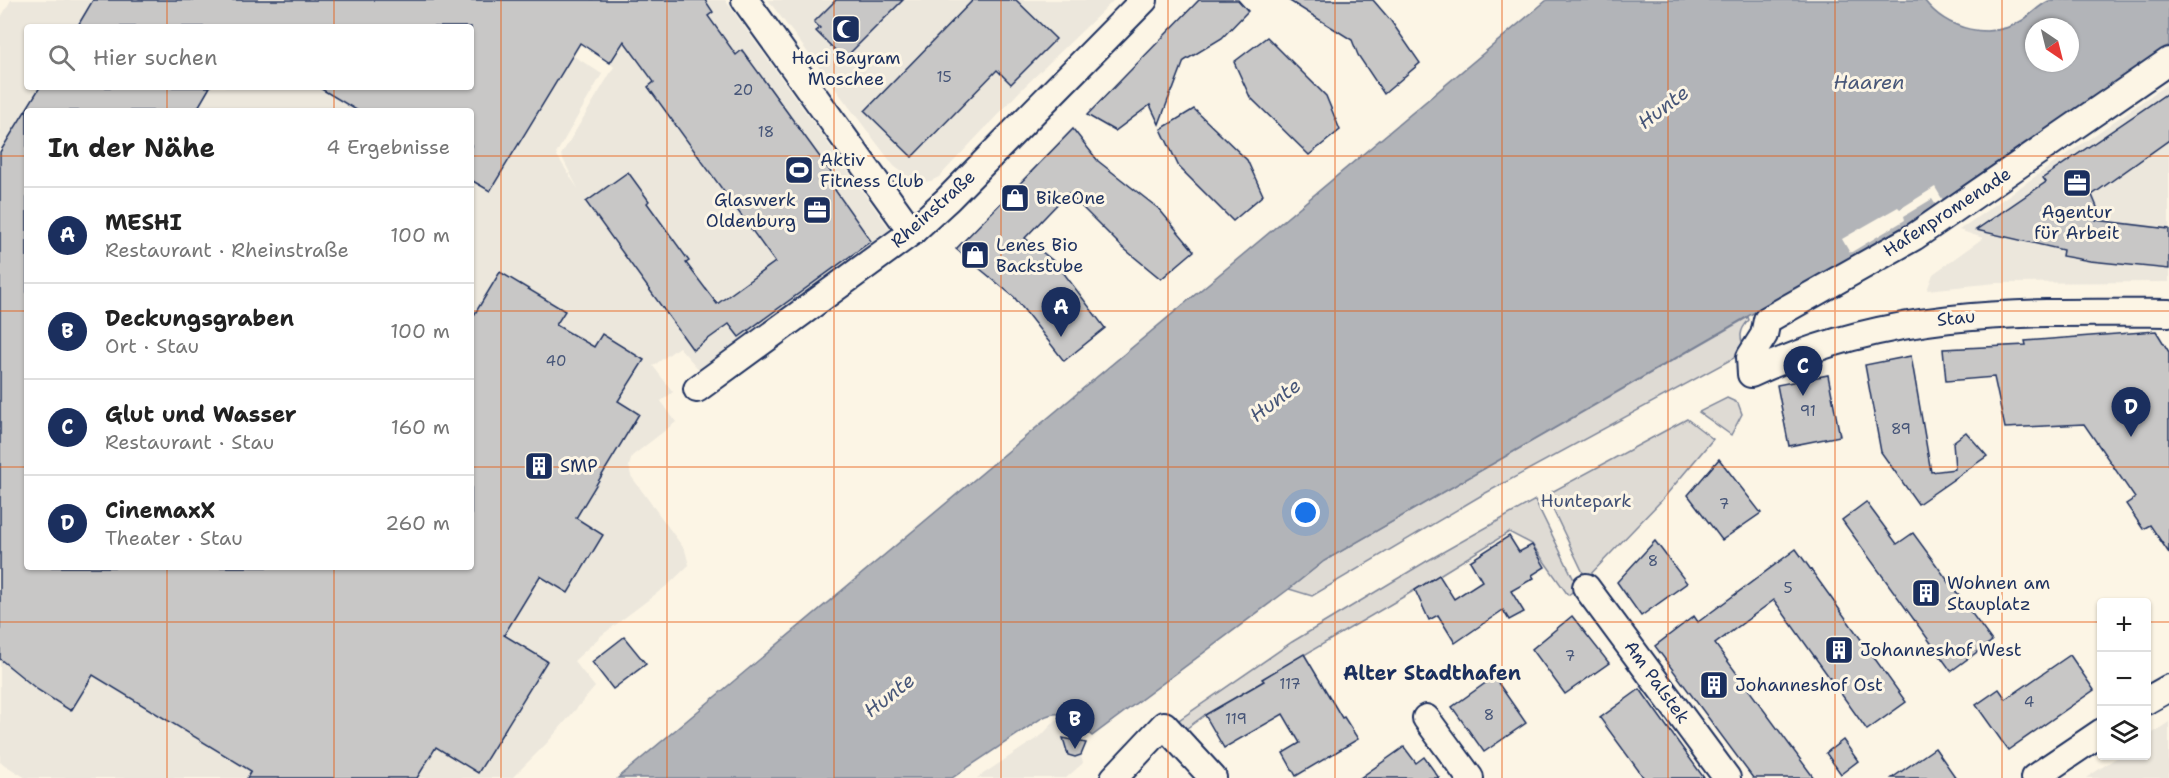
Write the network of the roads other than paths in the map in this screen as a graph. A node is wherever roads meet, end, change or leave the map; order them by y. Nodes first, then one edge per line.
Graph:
1 (745, 0) edge
2 (1144, 0) edge
3 (2169, 62) edge
4 (912, 232) junction
5 (2169, 313) edge
6 (1751, 374) joint
7 (697, 389) dead end
8 (1586, 586) dead end
9 (2169, 688) edge
10 (2151, 698) edge
11 (1426, 718) dead end
12 (2097, 735) edge
13 (1114, 778) edge
14 (1213, 778) edge
15 (1470, 778) edge
16 (1727, 778) edge
17 (2034, 778) edge

1 - 4 street
2 - 4 street, Rheinstraße
3 - 6 street, Hafenpromenade
4 - 7 street, Rheinstraße
5 - 6 street, Stau
8 - 16 street, Am Palstek
9 - 10 street
11 - 15 street
12 - 17 street
13 - 14 street

